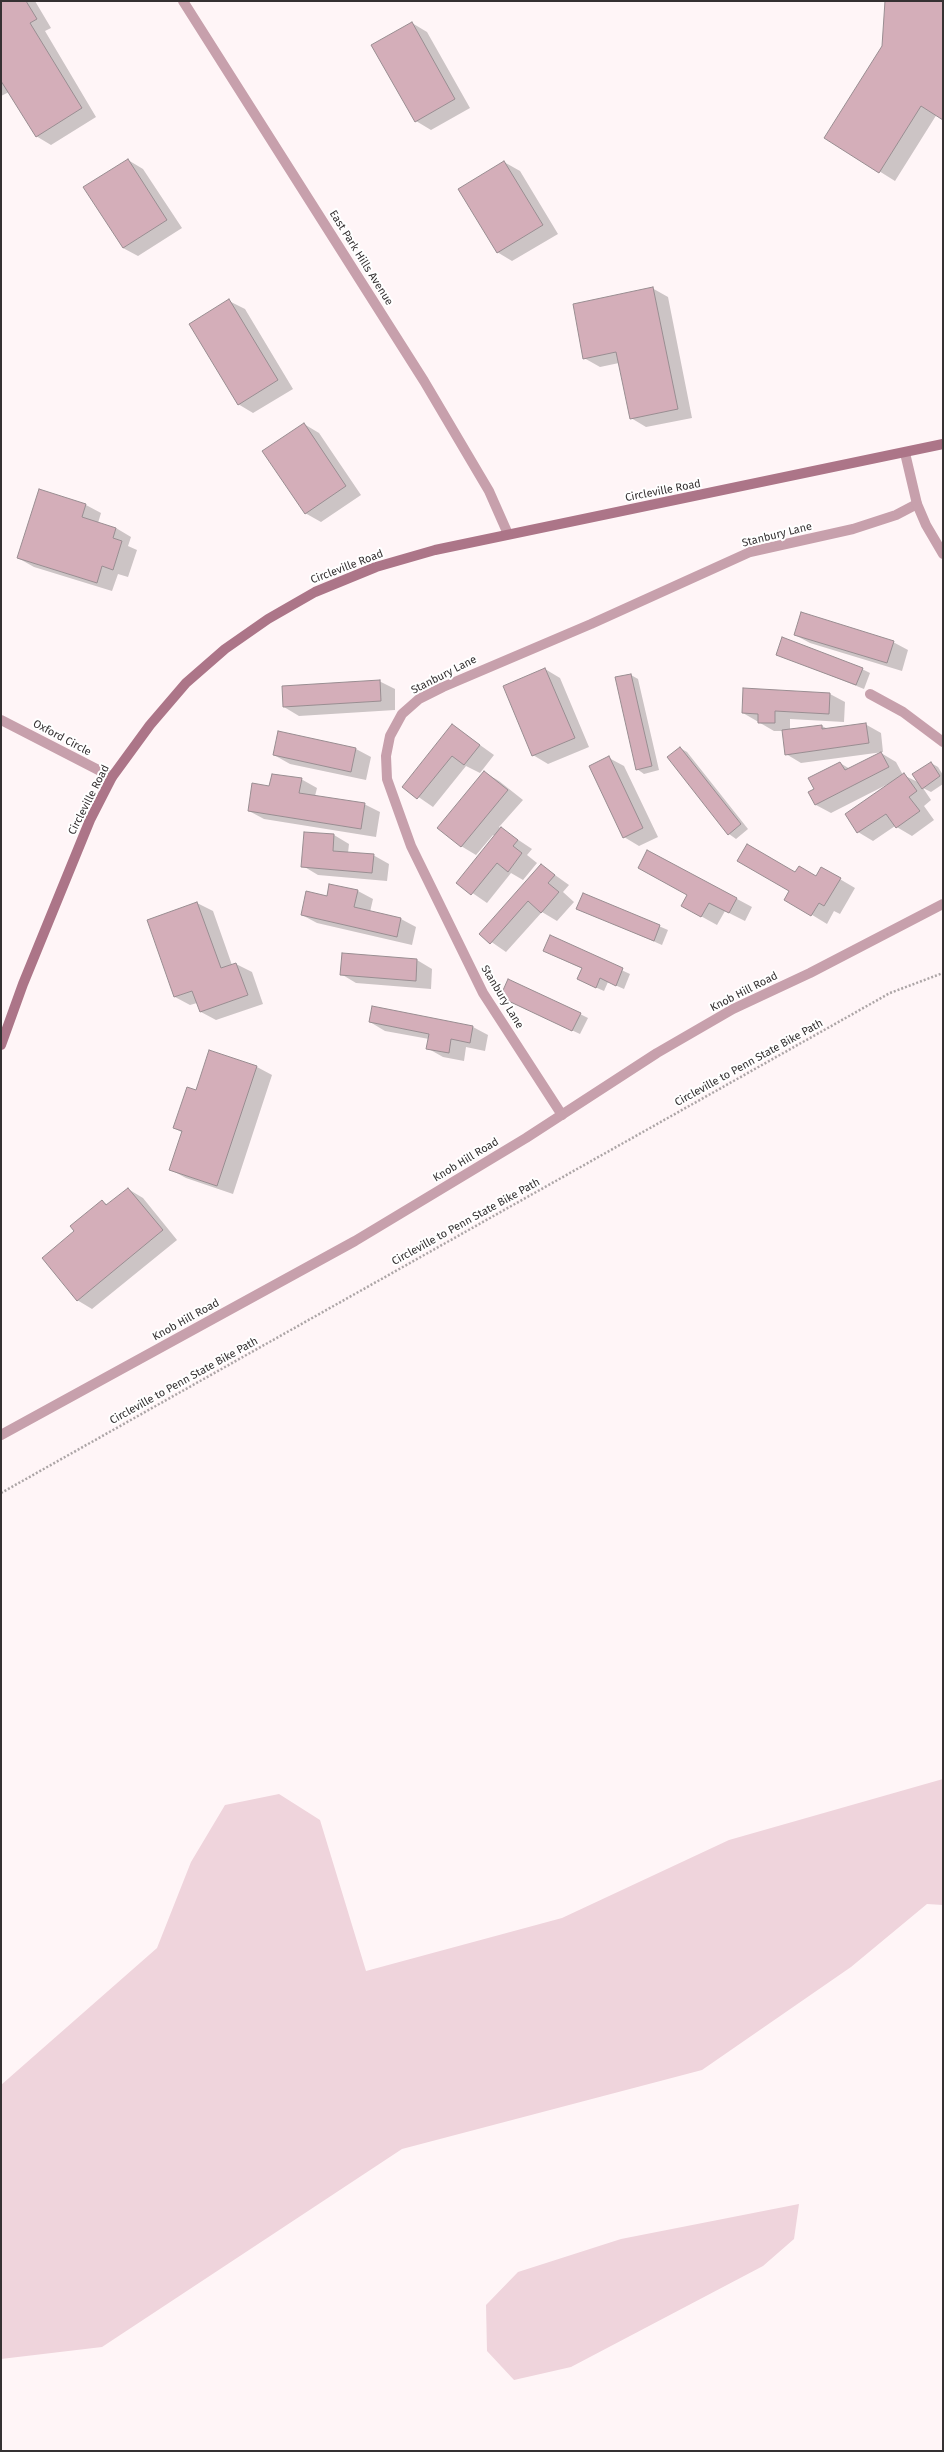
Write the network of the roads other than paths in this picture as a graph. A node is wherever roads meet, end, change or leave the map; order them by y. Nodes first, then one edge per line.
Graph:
1 (183, 1) edge
2 (943, 444) edge
3 (905, 453) junction
4 (917, 504) junction
5 (508, 534) junction
6 (943, 554) edge
7 (870, 694) dead end
8 (1, 720) edge
9 (943, 742) edge
10 (112, 777) junction
11 (943, 904) edge
12 (1, 1046) edge
13 (562, 1115) junction
14 (1, 1435) edge

1 - 5 street, East Park Hills Avenue
2 - 3 street, Circleville Road
3 - 4 street
3 - 5 street, Circleville Road
4 - 6 street
4 - 13 street, Stanbury Lane
5 - 10 street, Circleville Road
7 - 9 street
8 - 10 street, Oxford Circle
10 - 12 street, Circleville Road
11 - 13 street, Knob Hill Road
13 - 14 street, Knob Hill Road

